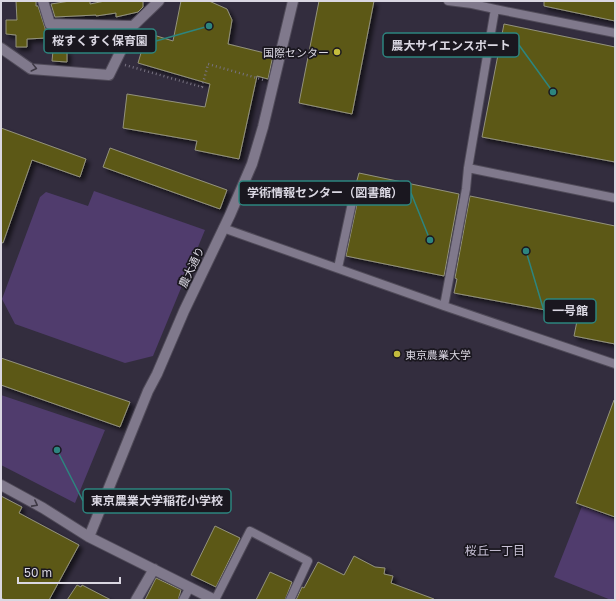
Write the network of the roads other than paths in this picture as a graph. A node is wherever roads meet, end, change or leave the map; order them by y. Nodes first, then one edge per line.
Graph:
1 (43, 1) edge
2 (159, 1) edge
3 (293, 1) edge
4 (448, 1) edge
5 (472, 3) edge
6 (495, 9) junction
7 (133, 26) junction
8 (615, 33) edge
9 (1, 48) edge
10 (468, 168) junction
11 (355, 189) dead end
12 (615, 198) edge
13 (223, 228) junction
14 (338, 268) junction
15 (444, 306) junction
16 (615, 364) edge
17 (1, 485) edge
18 (89, 536) junction
19 (154, 569) junction
20 (190, 587) junction
21 (136, 600) edge
22 (183, 600) edge
23 (215, 600) edge
24 (290, 600) edge

1 - 7 street
2 - 7 street
3 - 13 street, 農大通り
4 - 5 lane
5 - 6 lane
6 - 8 lane
6 - 10 lane
9 -> 7 street
10 - 12 lane
10 - 15 lane
11 - 14 lane
13 - 14 lane
13 - 18 street, 農大通り
14 - 15 lane
15 - 16 lane
17 -> 18 street
18 - 19 street
19 - 20 street
19 - 21 street
20 - 22 lane
20 - 23 street
23 - 24 lane

